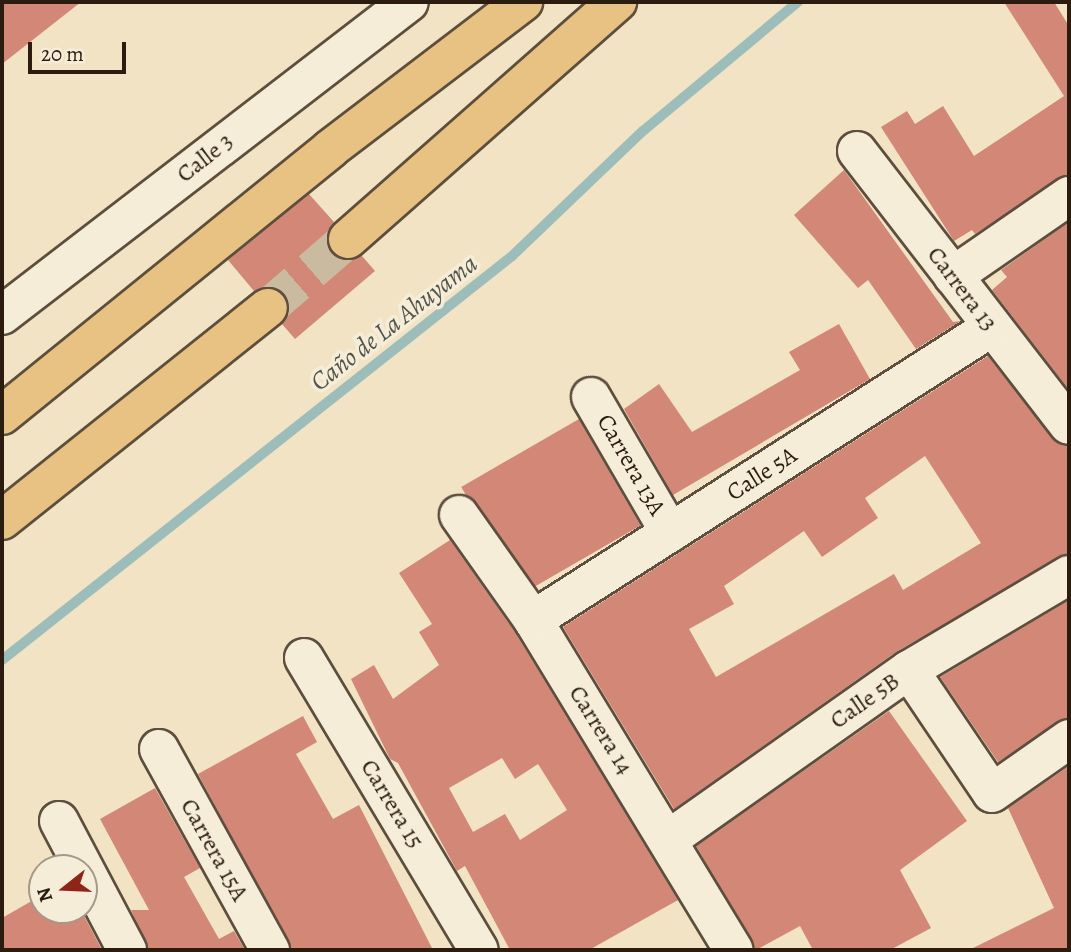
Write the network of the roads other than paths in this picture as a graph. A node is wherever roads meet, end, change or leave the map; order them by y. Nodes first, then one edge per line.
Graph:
1 (409, 2) edge
2 (523, 2) edge
3 (617, 2) edge
4 (857, 151) dead end
5 (1069, 196) edge
6 (348, 239) tunnel mouth
7 (953, 276) junction
8 (268, 308) tunnel mouth
9 (2, 315) edge
10 (992, 327) junction
11 (591, 397) dead end
12 (2, 415) edge
13 (1069, 425) edge
14 (459, 514) dead end
15 (2, 520) edge
16 (670, 533) junction
17 (1069, 575) edge
18 (533, 620) junction
19 (304, 658) dead end
20 (909, 670) junction
21 (1069, 738) edge
22 (159, 749) dead end
23 (60, 821) dead end
24 (669, 839) junction
25 (127, 950) edge
26 (270, 950) edge
27 (479, 950) edge
28 (734, 950) edge

1 - 9 street, Calle 3
2 - 12 main road
3 - 6 main road
4 - 7 street, Carrera 13
5 - 7 street
7 - 10 street, Carrera 13
8 - 15 main road
10 - 13 street, Carrera 13
10 - 16 street, Calle 5A
11 - 16 street, Carrera 13A
14 - 18 street, Carrera 14
16 - 18 street, Calle 5A
17 - 20 street, Calle 5B
18 - 24 street, Carrera 14
19 - 27 street, Carrera 15
20 - 21 street
20 - 24 street, Calle 5B
22 - 26 street, Carrera 15A
23 - 25 street
24 - 28 street, Carrera 14

